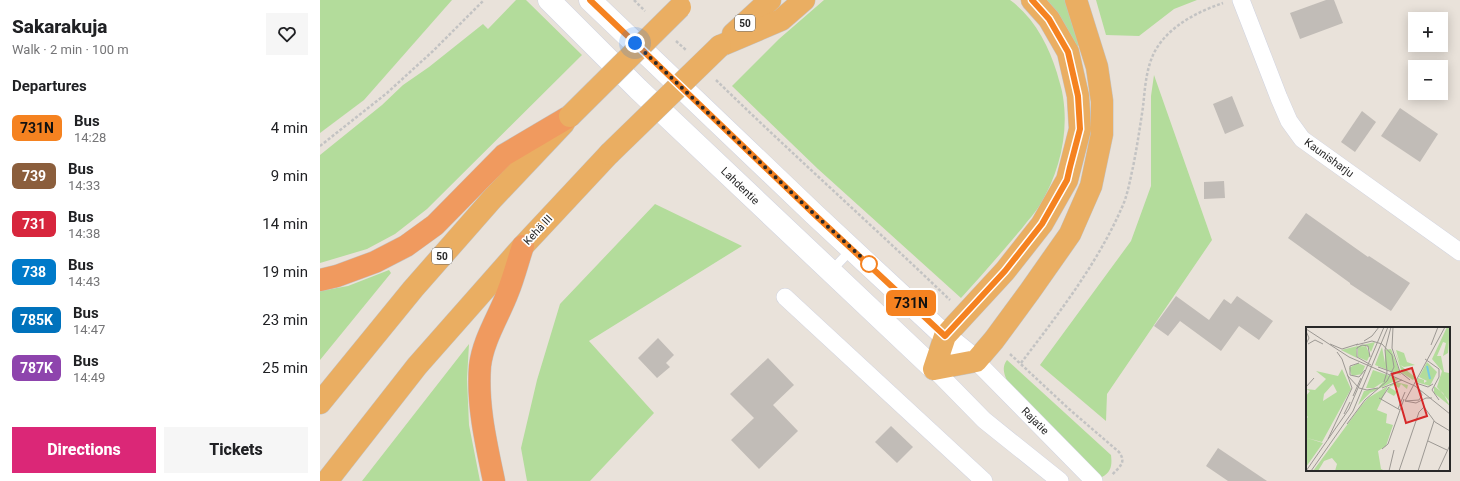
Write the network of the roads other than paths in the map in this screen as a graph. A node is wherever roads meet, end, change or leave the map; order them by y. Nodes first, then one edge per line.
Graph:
1 (549, 0) edge
2 (590, 0) edge
3 (770, 0) edge
4 (804, 0) edge
5 (1032, 0) edge
6 (1076, 0) edge
7 (1234, 1) edge
8 (684, 2) edge
9 (720, 46) junction
10 (570, 116) junction
11 (523, 246) junction
12 (852, 249) junction
13 (1460, 252) edge
14 (830, 272) junction
15 (320, 280) edge
16 (785, 297) dead end
17 (945, 336) junction
18 (976, 361) junction
19 (934, 370) junction
20 (320, 402) edge
21 (327, 481) edge
22 (494, 481) edge
23 (984, 481) edge
24 (1060, 481) edge
25 (1094, 481) edge

1 - 14 main road, Lahdentie
2 - 12 main road
3 - 9 highway, Kehä III / 50
4 - 9 highway
5 - 17 highway
6 - 18 highway
7 - 13 street, Kaunisharju
8 - 10 highway, 50, bridge
9 - 11 highway, Kehä III / 50, bridge
10 - 15 highway
10 - 20 highway, 50
11 - 21 highway, Kehä III / 50
11 - 22 highway
12 - 14 lane
12 - 17 main road
14 - 19 main road, Lahdentie
16 - 23 street
17 - 18 main road
17 - 19 highway
18 - 19 highway
18 - 25 street, Rajatie
19 - 24 street

